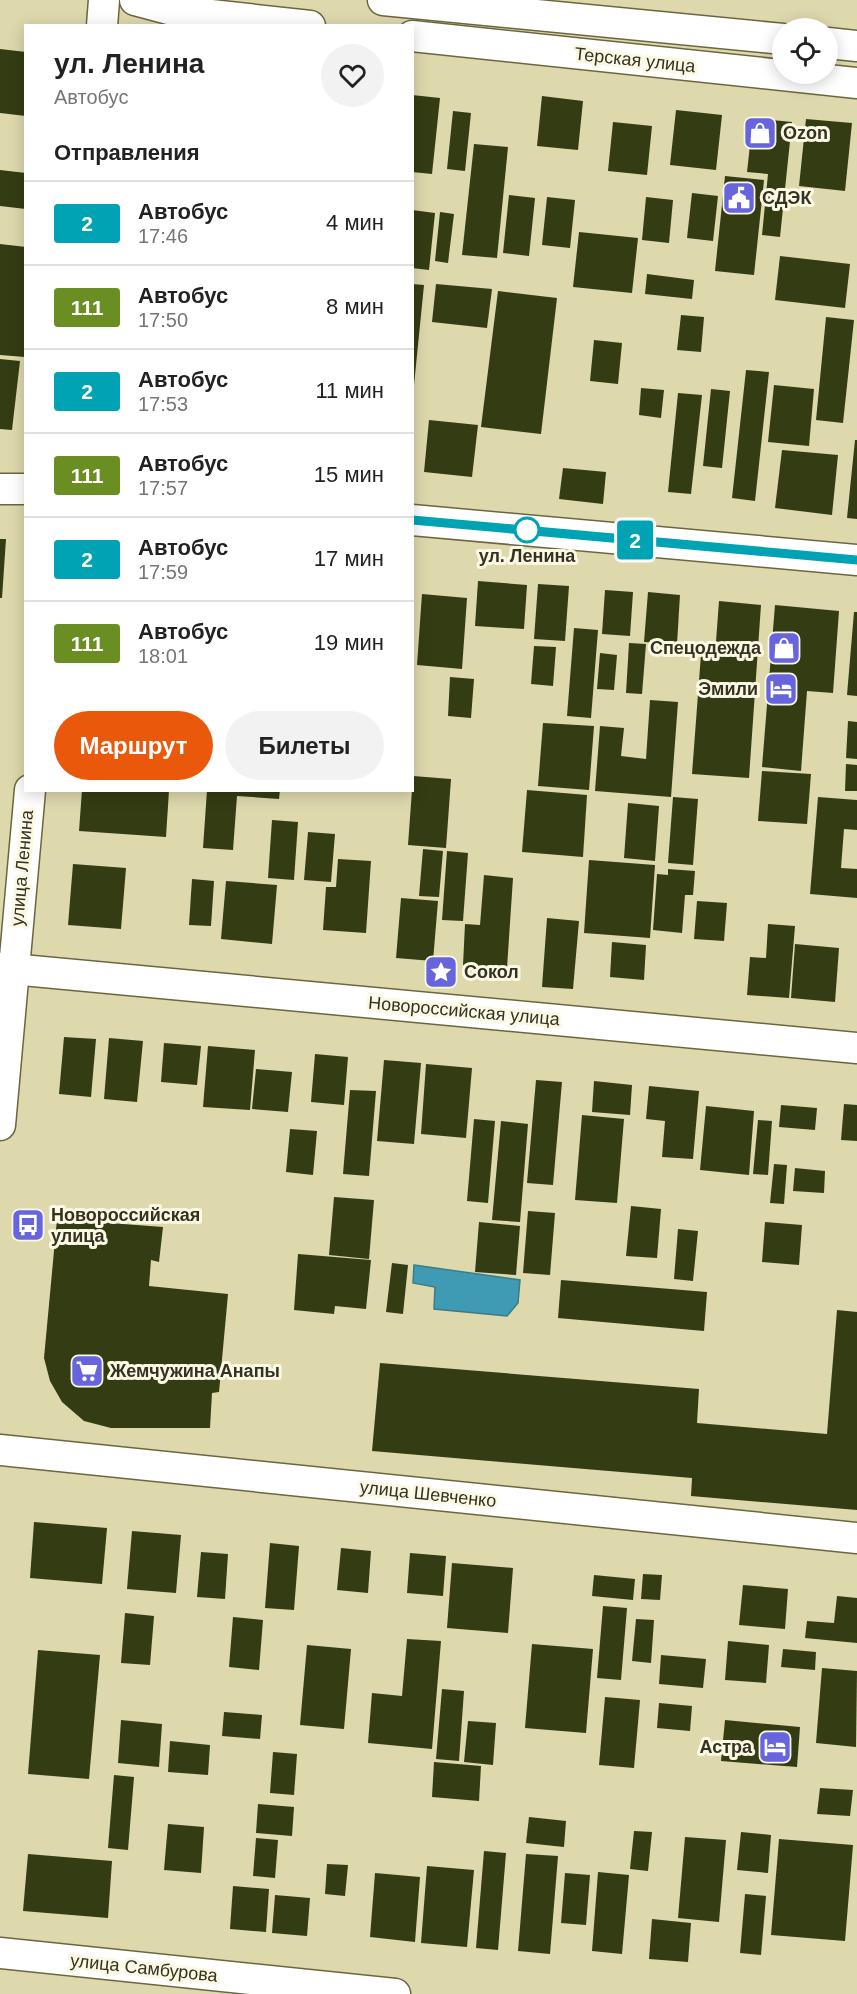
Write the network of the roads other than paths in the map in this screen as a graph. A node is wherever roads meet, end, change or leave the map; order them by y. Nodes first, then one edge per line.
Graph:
1 (104, 0) edge
2 (135, 0) edge
3 (382, 0) edge
4 (102, 24) edge
5 (292, 24) edge
6 (414, 36) edge
7 (772, 38) edge
8 (838, 44) edge
9 (857, 46) edge
10 (857, 83) edge
11 (0, 489) edge
12 (24, 489) edge
13 (414, 520) edge
14 (857, 560) edge
15 (30, 792) edge
16 (7, 969) edge
17 (857, 1048) edge
18 (0, 1125) edge
19 (0, 1450) edge
20 (857, 1538) edge
21 (0, 1953) edge
22 (395, 1994) edge

1 - 4 street
2 - 5 street
3 - 7 street, Терская улица
6 - 10 street, Терская улица
8 - 9 street
11 - 12 street
13 - 14 street
15 - 16 street, улица Ленина
16 - 17 street, Новороссийская улица
16 - 18 street, улица Ленина
19 - 20 street, улица Шевченко
21 - 22 street, улица Самбурова

